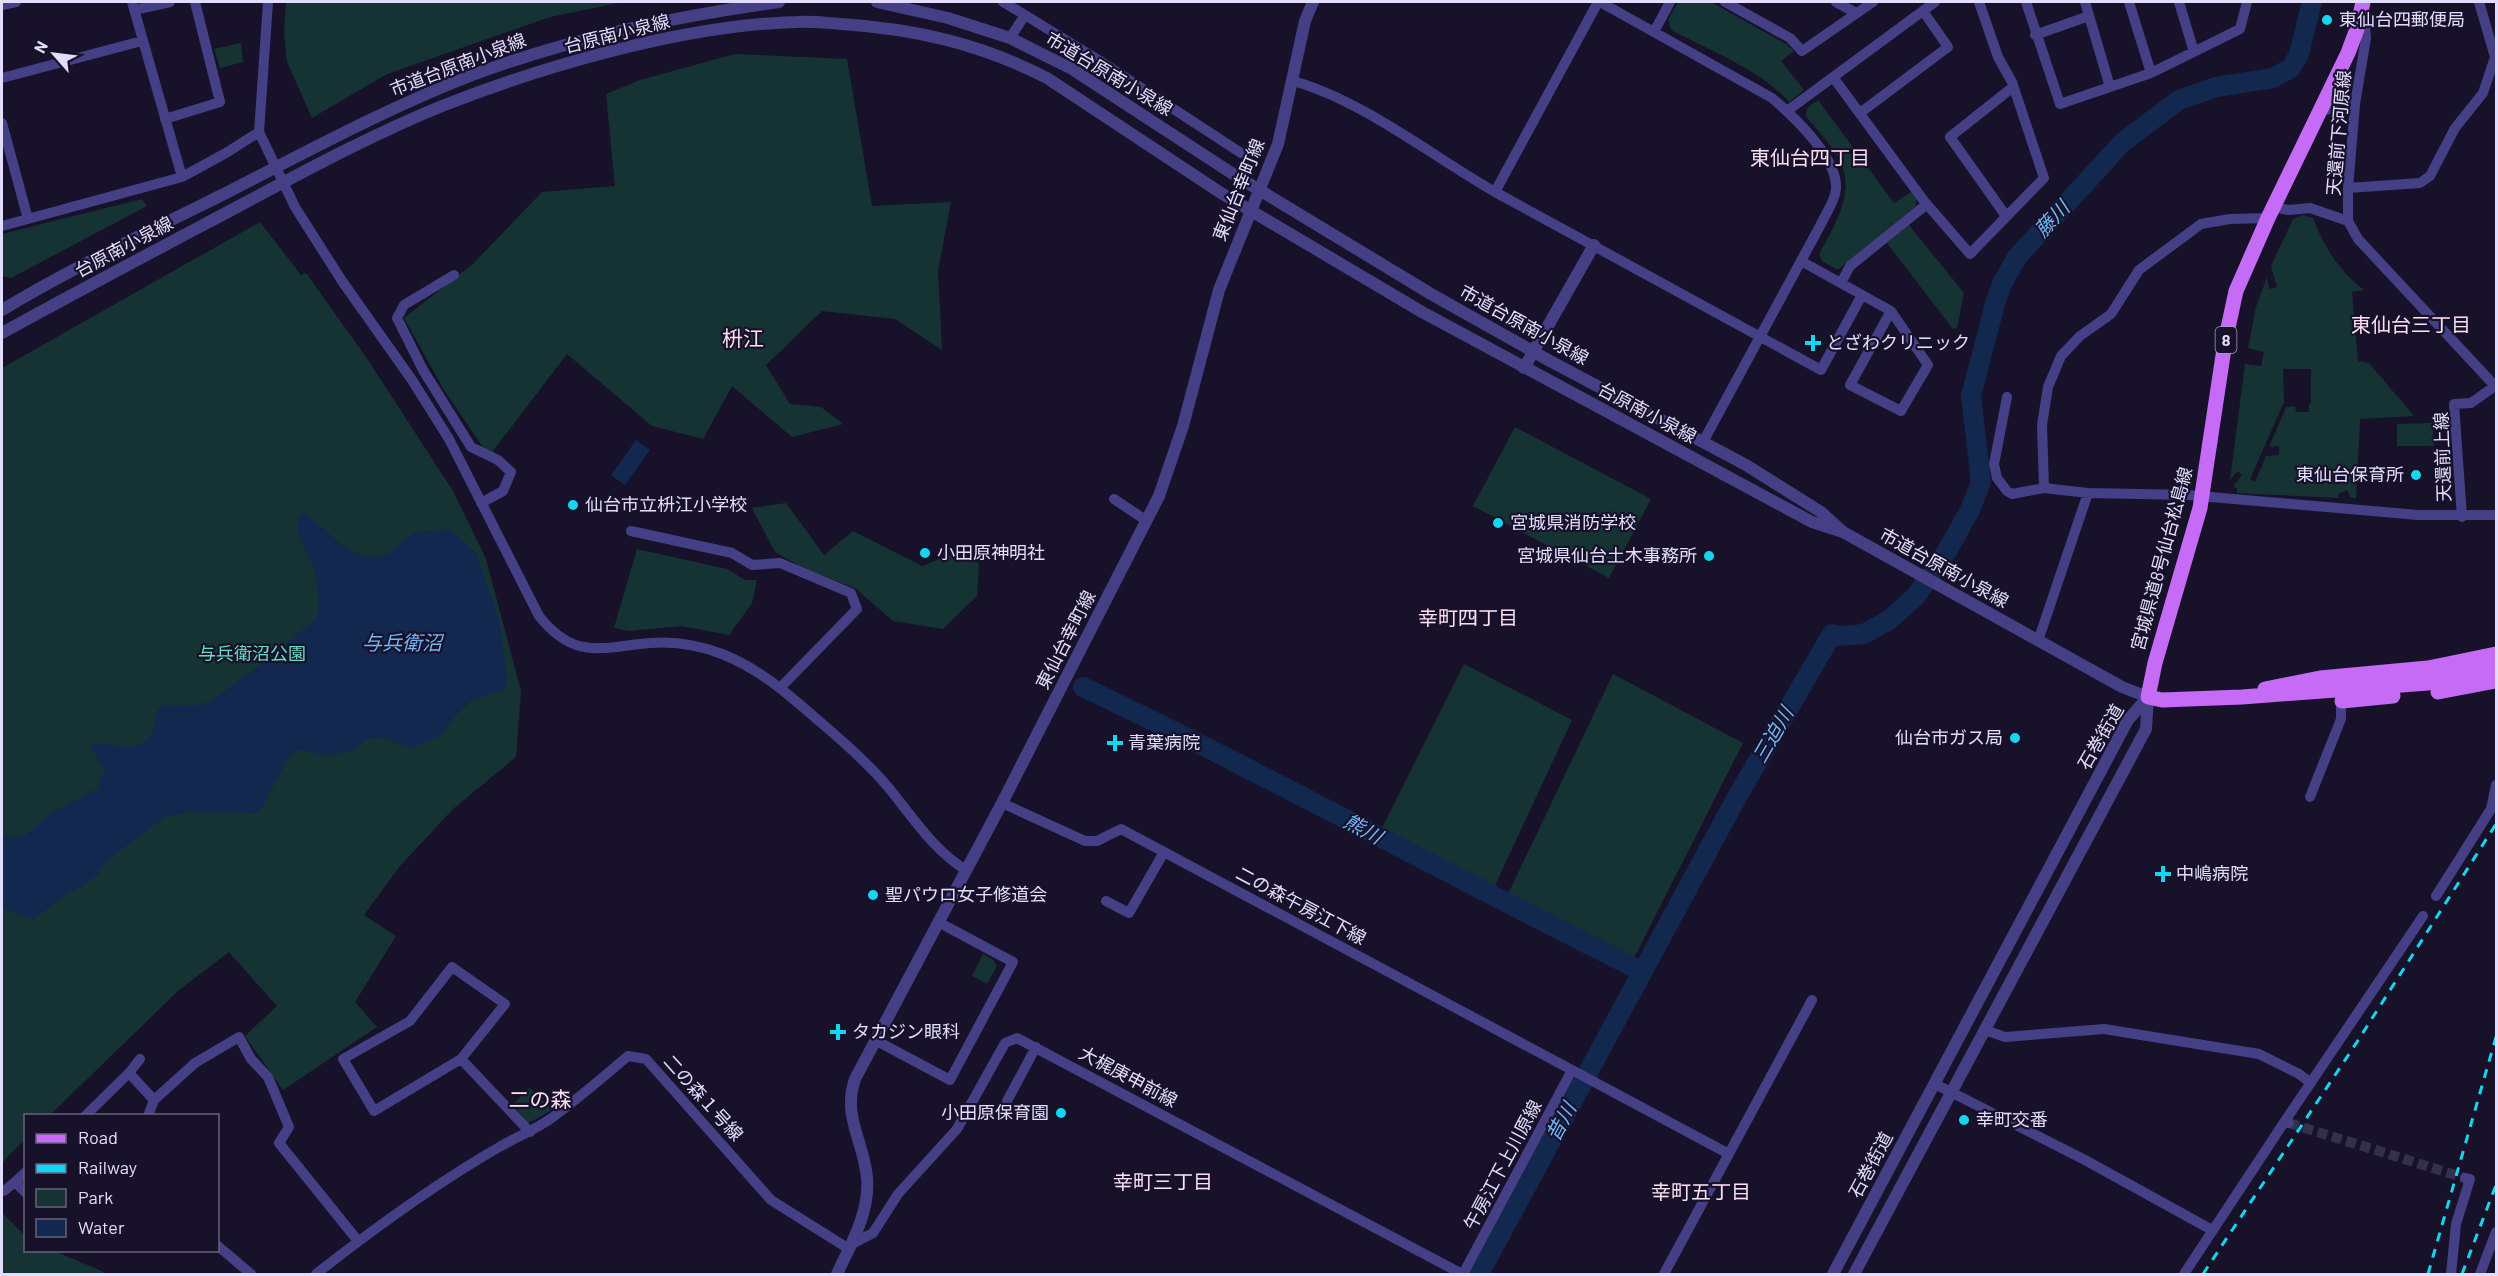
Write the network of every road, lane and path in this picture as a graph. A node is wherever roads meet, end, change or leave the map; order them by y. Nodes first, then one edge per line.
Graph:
1 (16, 2) edge
2 (170, 2) edge
3 (195, 2) edge
4 (268, 2) edge
5 (778, 2) edge
6 (877, 2) edge
7 (1004, 2) edge
8 (1313, 2) edge
9 (1599, 2) edge
10 (1670, 2) edge
11 (1725, 2) edge
12 (1836, 2) edge
13 (1873, 2) edge
14 (1935, 2) edge
15 (1979, 2) edge
16 (2026, 2) edge
17 (2085, 2) edge
18 (2129, 2) edge
19 (2179, 2) edge
20 (2236, 2) edge
21 (2247, 2) edge
22 (2479, 2) edge
23 (2363, 3) edge
24 (1737, 4) edge
25 (2, 5) edge
26 (909, 5) edge
27 (133, 6) edge
28 (1923, 11) junction
29 (1856, 13) junction
30 (1025, 15) junction
31 (2090, 16) junction
32 (2241, 17) junction
33 (910, 32) junction
34 (1654, 32) junction
35 (2036, 35) junction
36 (1010, 38) junction
37 (142, 41) junction
38 (2194, 52) junction
39 (2151, 73) junction
40 (1833, 77) junction
41 (2, 78) edge
42 (1293, 81) junction
43 (2013, 87) junction
44 (2110, 87) junction
45 (2355, 104) junction
46 (1787, 111) junction
47 (2320, 111) junction
48 (1860, 113) junction
49 (165, 119) junction
50 (2, 123) edge
51 (259, 132) junction
52 (5, 152) edge
53 (1241, 153) dead end
54 (182, 177) junction
55 (2348, 188) junction
56 (1260, 190) junction
57 (1495, 192) junction
58 (1927, 204) junction
59 (1251, 211) junction
60 (2270, 213) junction
61 (2006, 216) junction
62 (28, 219) junction
63 (2348, 221) junction
64 (2, 226) edge
65 (1594, 245) junction
66 (1802, 261) junction
67 (454, 275) dead end
68 (1841, 283) junction
69 (1862, 295) junction
70 (2, 310) edge
71 (1891, 311) junction
72 (2, 333) edge
73 (1760, 336) junction
74 (1534, 352) junction
75 (1524, 368) junction
76 (2496, 387) edge
77 (2007, 397) dead end
78 (1703, 442) junction
79 (2044, 488) junction
80 (2088, 493) junction
81 (2202, 496) junction
82 (1114, 499) dead end
83 (481, 503) junction
84 (2496, 515) edge
85 (2462, 517) junction
86 (1147, 521) junction
87 (631, 531) dead end
88 (1843, 532) junction
89 (2037, 641) junction
90 (2496, 654) edge
91 (2496, 669) edge
92 (2496, 681) edge
93 (781, 687) junction
94 (2341, 695) junction
95 (2148, 697) junction
96 (2242, 697) junction
97 (2496, 785) edge
98 (2310, 797) dead end
99 (1002, 803) junction
100 (1164, 852) junction
101 (966, 870) junction
102 (2436, 896) dead end
103 (1106, 901) dead end
104 (2423, 916) dead end
105 (938, 922) junction
106 (1812, 1000) dead end
107 (1985, 1030) junction
108 (875, 1040) junction
109 (1036, 1047) junction
110 (140, 1059) dead end
111 (461, 1059) junction
112 (1576, 1072) junction
113 (129, 1073) junction
114 (2311, 1083) junction
115 (1935, 1084) junction
116 (1951, 1092) junction
117 (154, 1100) junction
118 (1007, 1101) dead end
119 (87, 1114) edge
120 (149, 1114) edge
121 (530, 1132) junction
122 (1729, 1154) junction
123 (24, 1174) edge
124 (2465, 1178) dead end
125 (15, 1182) junction
126 (4, 1191) dead end
127 (24, 1191) edge
128 (2212, 1230) junction
129 (2496, 1232) edge
130 (358, 1241) junction
131 (219, 1247) edge
132 (850, 1247) junction
133 (251, 1275) edge
134 (316, 1275) edge
135 (837, 1275) edge
136 (1463, 1275) edge
137 (1664, 1275) edge
138 (1833, 1275) edge
139 (1854, 1275) edge
140 (2184, 1275) edge
141 (2451, 1275) edge
142 (2480, 1275) edge

1 - 25 street
2 - 27 street
3 - 49 street
4 - 51 street
5 - 70 street, 市道台原南小泉線
6 - 26 street, 市道台原南小泉線
7 - 30 street
8 - 42 street, 東仙台幸町線
9 - 34 street
9 - 57 street
10 - 34 street
11 - 24 street
12 - 29 street
13 - 29 street
14 - 28 street
15 - 43 street
16 - 35 street
17 - 31 street
18 - 39 street
19 - 38 street
20 - 32 street
21 - 32 street
22 - 55 street
23 - 45 street, 天還前下河原線
23 - 47 main road, 宮城県道8号仙台松島線 / 8
24 - 29 street
26 - 33 street
26 - 36 street, 市道台原南小泉線
27 - 37 street
28 - 40 street
28 - 48 street
30 - 36 street
30 - 53 street
31 - 35 street
31 - 44 street
32 - 38 street
33 - 59 street, 台原南小泉線
33 - 72 street, 台原南小泉線
34 - 46 street
35 - 44 street
36 - 56 street, 市道台原南小泉線
37 - 41 street
37 - 49 street
38 - 39 street
39 - 44 street
40 - 46 street
40 - 48 street
42 - 56 street, 東仙台幸町線
42 - 57 street
43 - 61 street
43 - 61 street
45 - 47 street
45 - 55 street, 天還前下河原線
46 - 66 street
47 - 60 main road, 宮城県道8号仙台松島線 / 8
48 - 58 street
49 - 54 street
50 - 52 street
51 - 54 street
51 - 83 street
52 - 62 street
54 - 62 street
55 - 63 street, 天還前下河原線
56 - 59 street, 東仙台幸町線
56 - 74 street, 市道台原南小泉線
57 - 65 street
58 - 61 street
58 - 68 street
59 - 75 street, 台原南小泉線
59 - 86 street, 東仙台幸町線
60 - 63 street
60 - 79 street
60 - 81 main road, 宮城県道8号仙台松島線 / 8
62 - 64 street
63 - 76 street, 天還前下河原線
65 - 73 street
65 - 74 street
66 - 68 street
66 - 73 street
67 - 83 street
68 - 69 street
69 - 71 street
69 - 73 street
71 - 71 street
73 - 78 street
74 - 75 street
74 - 78 street, 市道台原南小泉線
75 - 88 street, 台原南小泉線
76 - 85 street, 天還前上線
77 - 79 street
78 - 88 street, 市道台原南小泉線
79 - 80 street
80 - 81 street
80 - 89 street
81 - 85 street
81 - 95 main road, 宮城県道8号仙台松島線 / 8
82 - 86 street
83 - 93 street
84 - 85 street
86 - 99 street, 東仙台幸町線
87 - 93 street
88 - 89 street, 市道台原南小泉線
89 - 95 street, 市道台原南小泉線
90 - 96 main road
91 - 94 main road
92 - 94 main road
93 - 101 street
94 - 96 main road
94 - 98 street
95 - 96 main road
95 - 107 street, 石巻街道
95 - 115 street, 石巻街道
97 - 102 street
99 - 100 street, 二の森午房江下線
99 - 101 street, 東仙台幸町線
100 - 103 street
100 - 112 street, 二の森午房江下線
101 - 105 street, 東仙台幸町線
104 - 114 street
105 - 108 street, 東仙台幸町線
105 - 108 street
106 - 122 street
107 - 114 street
107 - 116 street, 石巻街道
108 - 132 street, 東仙台幸町線
109 - 118 street
109 - 132 street, 大梶庚申前線
109 - 136 street, 大梶庚申前線
110 - 113 street
111 - 111 street
111 - 121 street
112 - 122 street, 二の森午房江下線
112 - 136 street, 午房江下上川原線
113 - 117 street
113 - 119 street
114 - 128 street
115 - 116 street
115 - 138 street, 石巻街道
116 - 128 street
116 - 139 street, 石巻街道
117 - 120 street
117 - 130 street
121 - 130 street, 二の森１号線
121 - 132 street, 二の森１号線
122 - 137 street
123 - 125 street
124 - 141 street
125 - 126 street
125 - 127 street
128 - 140 street
129 - 142 street
130 - 134 street, 二の森１号線
131 - 133 street
132 - 135 street, 東仙台幸町線

